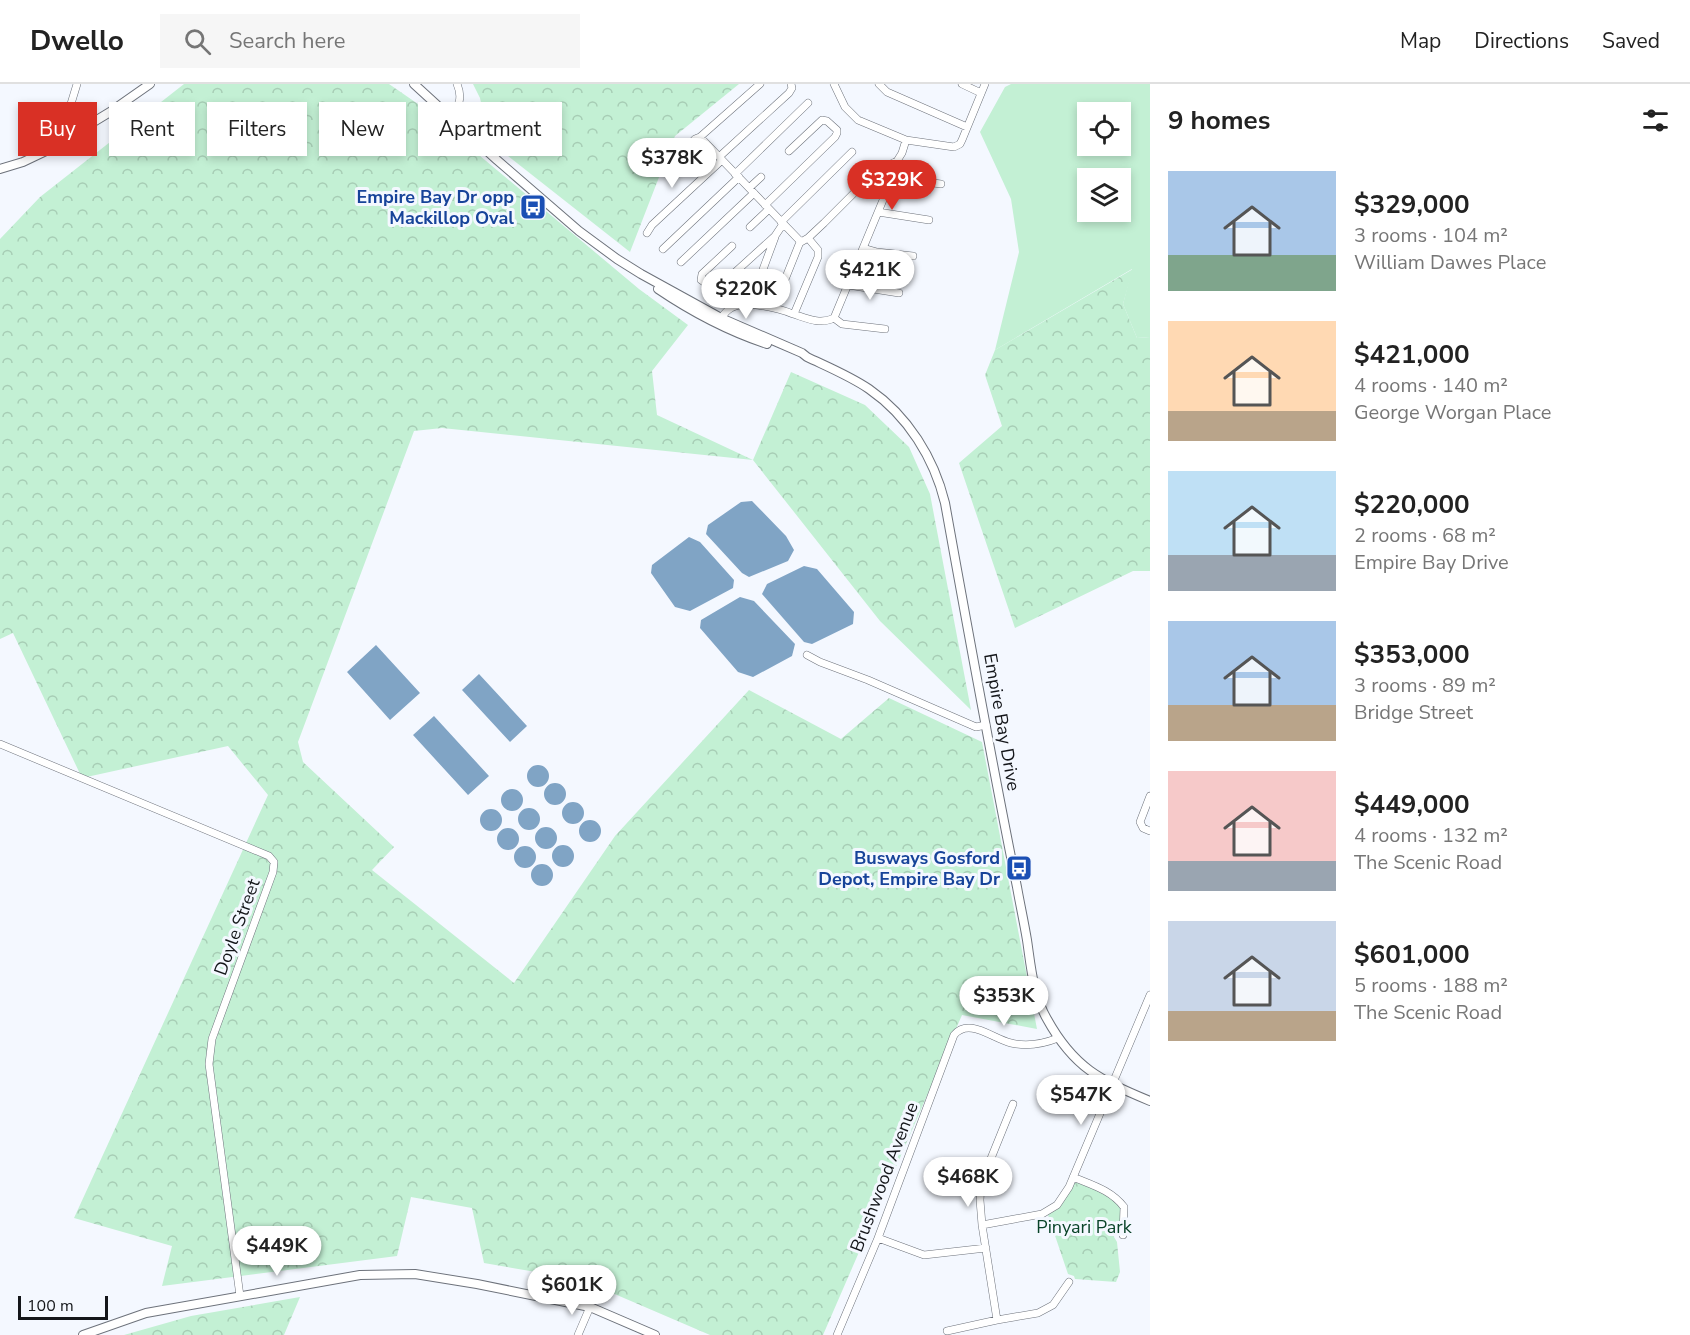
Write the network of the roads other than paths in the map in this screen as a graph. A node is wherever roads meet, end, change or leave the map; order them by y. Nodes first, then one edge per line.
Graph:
1 (77, 84) edge
2 (150, 84) edge
3 (414, 84) edge
4 (457, 84) edge
5 (760, 84) edge
6 (791, 84) edge
7 (834, 84) edge
8 (879, 84) edge
9 (962, 84) edge
10 (985, 84) edge
11 (981, 93) junction
12 (72, 102) edge
13 (433, 102) edge
14 (460, 102) edge
15 (808, 103) dead end
16 (967, 127) junction
17 (700, 137) junction
18 (906, 140) junction
19 (789, 151) dead end
20 (852, 152) dead end
21 (493, 156) edge
22 (720, 158) junction
23 (676, 159) dead end
24 (886, 166) junction
25 (0, 169) edge
26 (737, 176) junction
27 (761, 177) dead end
28 (942, 184) dead end
29 (888, 188) junction
30 (752, 191) junction
31 (767, 207) junction
32 (878, 212) junction
33 (929, 220) dead end
34 (782, 223) junction
35 (750, 227) dead end
36 (647, 233) dead end
37 (775, 236) junction
38 (808, 238) junction
39 (800, 242) junction
40 (732, 246) dead end
41 (863, 248) junction
42 (663, 249) dead end
43 (913, 256) dead end
44 (681, 262) dead end
45 (641, 274) junction
46 (848, 285) junction
47 (755, 291) dead end
48 (899, 292) dead end
49 (778, 297) dead end
50 (696, 313) junction
51 (794, 314) junction
52 (721, 318) junction
53 (834, 318) junction
54 (885, 329) dead end
55 (744, 336) junction
56 (807, 357) junction
57 (807, 655) dead end
58 (986, 725) junction
59 (0, 744) edge
60 (1150, 796) edge
61 (1147, 830) edge
62 (1150, 995) edge
63 (1058, 1038) junction
64 (1111, 1084) junction
65 (1150, 1101) edge
66 (1013, 1104) dead end
67 (1073, 1177) junction
68 (982, 1225) junction
69 (1123, 1235) dead end
70 (878, 1238) junction
71 (986, 1248) junction
72 (1069, 1282) dead end
73 (240, 1296) junction
74 (590, 1307) junction
75 (997, 1320) junction
76 (947, 1331) dead end
77 (83, 1335) edge
78 (578, 1335) edge
79 (655, 1335) edge
80 (837, 1335) edge

1 - 12 street
2 - 25 main road
3 - 13 main road, Empire Bay Drive
4 - 14 street
5 - 17 street
6 - 22 street
7 - 18 street
8 - 16 street
9 - 11 street
10 - 11 street
11 - 16 street
15 - 26 street
16 - 18 street
17 - 22 street
17 - 23 street
18 - 24 street
19 - 31 street
20 - 34 street
21 - 45 main road, Empire Bay Drive
22 - 26 street
22 - 36 street
24 - 29 street
24 - 38 street
26 - 30 street
26 - 42 street
27 - 30 street
28 - 29 street
29 - 32 street
30 - 31 street
30 - 44 street
31 - 34 street
31 - 35 street
32 - 33 street
32 - 41 street
34 - 37 street
34 - 39 street
37 - 40 street
37 - 47 street
38 - 39 street
38 - 51 street
39 - 49 street
41 - 43 street
41 - 46 street
45 - 50 main road, Empire Bay Drive
45 - 52 main road, Empire Bay Drive
46 - 48 street
46 - 53 street
50 - 52 main road
50 - 55 main road, Empire Bay Drive
51 - 52 street
51 - 53 street
52 - 55 main road
52 - 56 main road, Empire Bay Drive
53 - 54 street
55 - 56 main road, Empire Bay Drive
56 - 58 main road, Empire Bay Drive
57 - 58 street
58 - 63 main road, Empire Bay Drive
59 - 73 street, Doyle Street
60 - 61 street
62 - 64 street
63 - 64 main road, Empire Bay Drive
63 - 70 street, Brushwood Avenue
64 - 65 main road, Empire Bay Drive
64 - 67 street
66 - 68 street
67 - 68 street
67 - 69 street
68 - 71 street
70 - 71 street
70 - 80 street, Brushwood Avenue
71 - 75 street
72 - 75 street
73 - 74 main road
73 - 77 main road
74 - 78 street
74 - 79 main road
75 - 76 street

